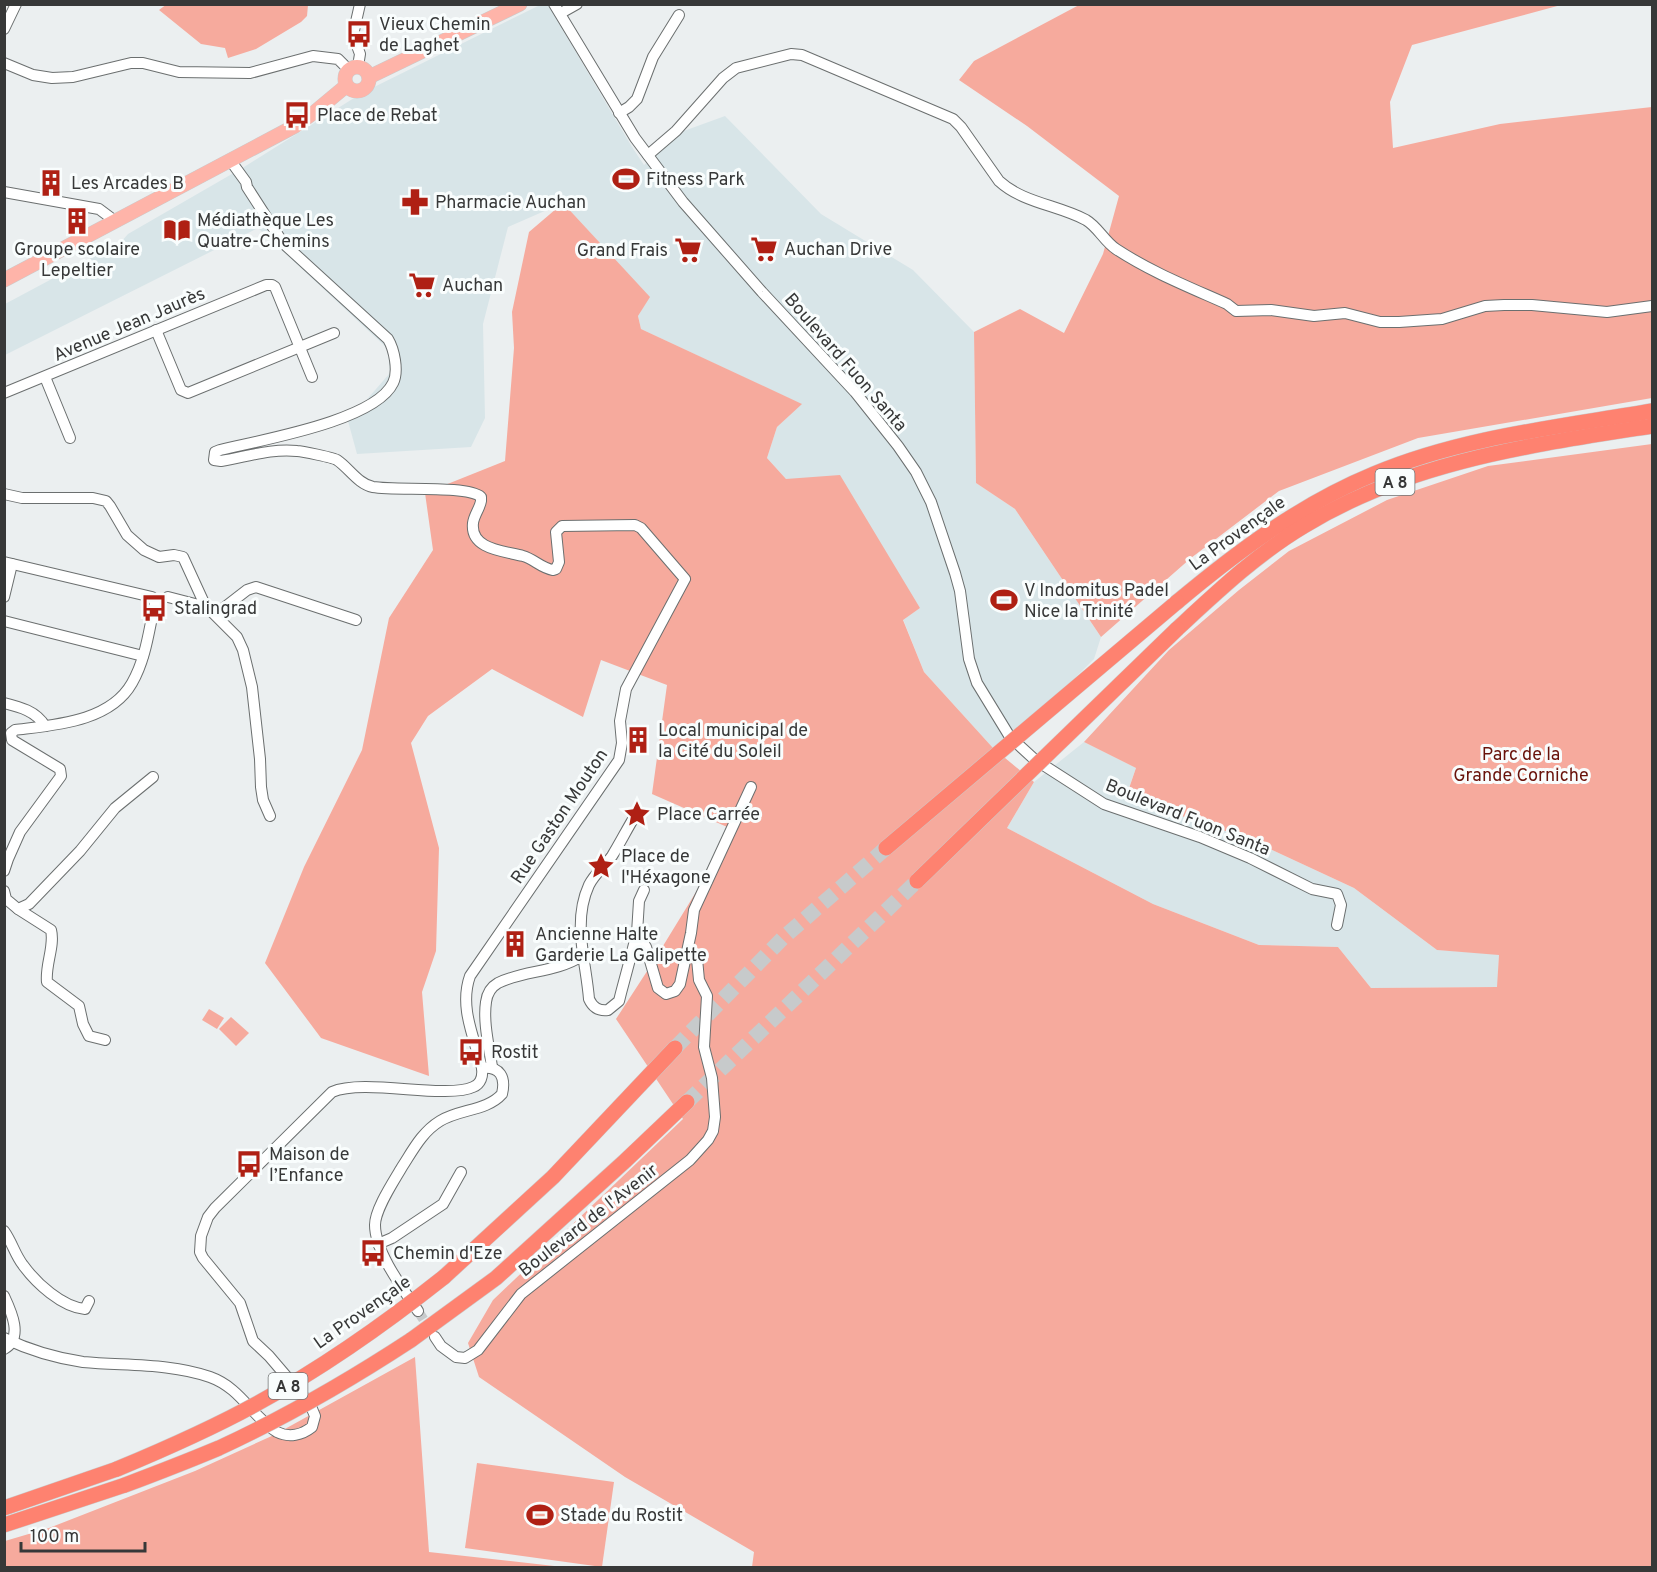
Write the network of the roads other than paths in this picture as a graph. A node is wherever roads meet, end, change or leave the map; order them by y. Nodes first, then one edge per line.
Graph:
1 (5, 4) edge
2 (16, 4) edge
3 (360, 4) edge
4 (520, 4) edge
5 (577, 4) edge
6 (558, 7) edge
7 (4, 13) edge
8 (679, 15) dead end
9 (4, 29) edge
10 (5, 63) edge
11 (353, 68) junction
12 (369, 77) junction
13 (346, 86) junction
14 (619, 113) junction
15 (648, 155) junction
16 (230, 160) junction
17 (4, 192) edge
18 (115, 221) junction
19 (4, 280) edge
20 (1653, 306) edge
21 (156, 330) junction
22 (334, 333) dead end
23 (300, 347) junction
24 (45, 377) junction
25 (312, 377) dead end
26 (4, 393) edge
27 (1653, 411) edge
28 (1653, 426) edge
29 (70, 438) dead end
30 (4, 494) edge
31 (8, 563) edge
32 (4, 597) edge
33 (168, 597) dead end
34 (205, 605) junction
35 (216, 614) junction
36 (356, 620) dead end
37 (4, 621) edge
38 (143, 656) junction
39 (4, 703) edge
40 (45, 726) junction
41 (153, 777) dead end
42 (751, 787) dead end
43 (270, 816) dead end
44 (635, 816) dead end
45 (886, 848) tunnel mouth
46 (4, 871) edge
47 (917, 881) tunnel mouth
48 (644, 890) dead end
49 (4, 891) edge
50 (18, 909) junction
51 (1337, 925) dead end
52 (636, 938) junction
53 (686, 954) junction
54 (582, 956) junction
55 (105, 1040) dead end
56 (675, 1048) tunnel mouth
57 (485, 1071) junction
58 (687, 1102) tunnel mouth
59 (461, 1172) dead end
60 (4, 1231) edge
61 (378, 1244) junction
62 (4, 1296) edge
63 (89, 1301) dead end
64 (418, 1311) tunnel mouth
65 (435, 1337) tunnel mouth
66 (7, 1343) edge
67 (4, 1508) edge
68 (4, 1525) edge

1 - 7 street
2 - 9 street
3 - 11 street
4 - 12 main road
5 - 6 street
6 - 14 street, Boulevard Fuon Santa
8 - 14 street
10 - 11 street
11 - 12 main road
11 - 13 main road
12 - 13 main road
13 - 16 main road
14 - 15 street, Boulevard Fuon Santa
15 - 20 street
15 - 51 street, Boulevard Fuon Santa
16 - 18 main road
16 - 57 street, Rue Gaston Mouton
17 - 18 street
18 - 19 main road
21 - 23 street, Avenue Jean Jaurès
21 - 23 street
21 - 24 street, Avenue Jean Jaurès
22 - 23 street
23 - 25 street
24 - 26 street, Avenue Jean Jaurès
24 - 29 street
27 - 45 highway, La Provençale / A 8, bridge
28 - 47 highway, La Provençale / A 8, bridge
30 - 34 street
31 - 32 street
31 - 38 street
33 - 34 street
34 - 35 street
35 - 36 street
35 - 43 street
37 - 38 street
38 - 40 street
39 - 40 street
40 - 46 street
41 - 50 street
42 - 53 street
44 - 54 street
48 - 52 street
49 - 50 street
50 - 55 street
52 - 53 street
52 - 54 street
53 - 65 street, Boulevard de l'Avenir
54 - 57 street
56 - 67 highway, La Provençale / A 8, bridge
57 - 61 street
57 - 66 street
58 - 68 highway, A 8, bridge
59 - 61 street
60 - 63 street
61 - 64 street
62 - 66 street

